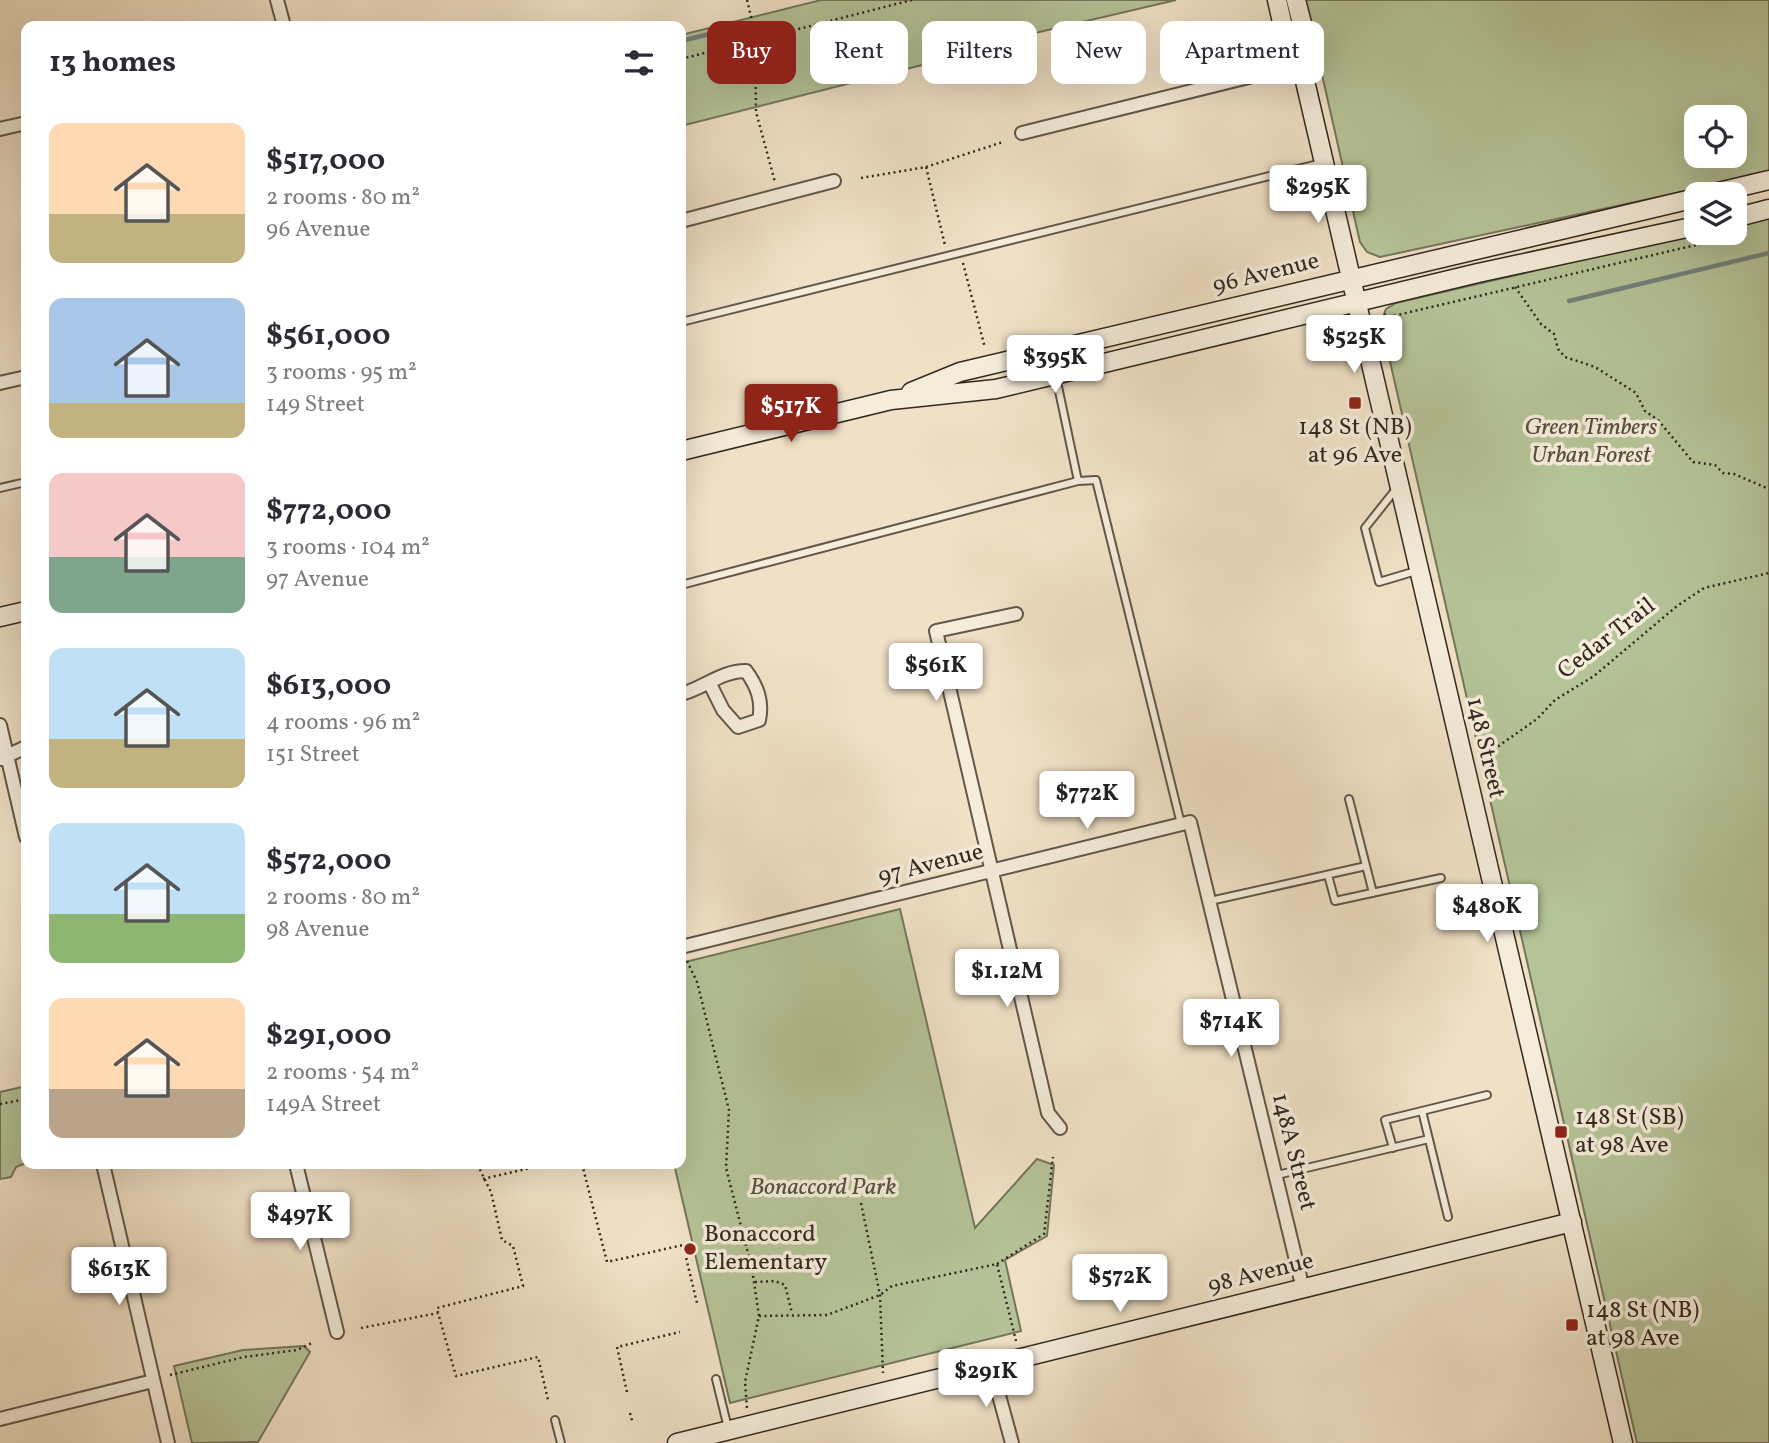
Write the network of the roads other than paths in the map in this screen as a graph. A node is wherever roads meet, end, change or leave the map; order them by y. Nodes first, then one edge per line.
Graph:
1 (277, 0) edge
2 (1277, 0) edge
3 (1296, 0) edge
4 (283, 21) edge
5 (1282, 21) edge
6 (1301, 21) edge
7 (1220, 84) edge
8 (1305, 84) edge
9 (21, 124) edge
10 (0, 130) edge
11 (1023, 133) dead end
12 (1323, 163) junction
13 (1769, 180) edge
14 (834, 181) dead end
15 (1747, 185) edge
16 (1684, 201) edge
17 (1769, 209) edge
18 (1747, 215) edge
19 (686, 220) edge
20 (1684, 229) edge
21 (1351, 278) junction
22 (1357, 303) junction
23 (686, 321) edge
24 (1056, 375) junction
25 (21, 378) edge
26 (0, 383) edge
27 (891, 400) junction
28 (686, 451) edge
29 (1078, 481) junction
30 (21, 483) edge
31 (1399, 485) junction
32 (0, 488) edge
33 (1418, 570) junction
34 (686, 584) edge
35 (21, 612) edge
36 (1016, 614) dead end
37 (0, 617) edge
38 (710, 684) junction
39 (686, 692) edge
40 (0, 725) edge
41 (21, 749) edge
42 (4, 757) edge
43 (1349, 799) dead end
44 (21, 819) edge
45 (1185, 823) junction
46 (1366, 866) junction
47 (993, 872) junction
48 (1328, 875) junction
49 (1441, 878) dead end
50 (1373, 893) junction
51 (1208, 902) junction
52 (686, 950) edge
53 (1488, 1095) dead end
54 (1422, 1111) junction
55 (1060, 1128) dead end
56 (1429, 1139) junction
57 (1393, 1148) junction
58 (104, 1169) edge
59 (297, 1169) edge
60 (1277, 1175) junction
61 (1448, 1217) dead end
62 (1572, 1222) junction
63 (1303, 1289) junction
64 (337, 1332) dead end
65 (992, 1366) junction
66 (716, 1379) dead end
67 (153, 1381) junction
68 (0, 1419) edge
69 (555, 1420) dead end
70 (729, 1431) junction
71 (168, 1443) edge
72 (561, 1443) edge
73 (677, 1443) edge
74 (1012, 1443) edge
75 (1623, 1443) edge

1 - 4 street
2 - 5 main road, 148 Street
3 - 6 main road, 148 Street
7 - 11 street
8 - 12 main road, 148 Street
9 - 10 street
12 - 21 main road, 148 Street
12 - 23 lane
13 - 15 main road
14 - 19 street
16 - 21 main road, 96 Avenue
17 - 18 main road
20 - 22 main road, 96 Avenue
21 - 22 main road, 148 Street
21 - 27 main road, 96 Avenue
22 - 24 main road, 96 Avenue
22 - 31 main road, 148 Street
24 - 27 main road, 96 Avenue
24 - 29 lane
25 - 26 street
27 - 28 main road, 96 Avenue
29 - 34 lane
29 - 45 lane
30 - 32 lane
31 - 33 main road, 148 Street
31 - 33 lane
33 - 62 main road, 148 Street
35 - 37 main road
36 - 47 street
38 - 38 street
38 - 39 street
40 - 42 street
41 - 42 street
42 - 44 street
43 - 46 lane
45 - 47 street, 97 Avenue
45 - 51 street, 148A Street
46 - 48 lane
46 - 50 lane
47 - 52 street, 97 Avenue
47 - 55 street
48 - 50 lane
48 - 51 lane
49 - 50 lane
51 - 60 street, 148A Street
53 - 54 lane
54 - 56 lane
54 - 57 lane
56 - 57 lane
56 - 61 lane
57 - 60 lane
58 - 67 street
59 - 64 street
60 - 63 street, 148A Street
62 - 63 main road, 98 Avenue
62 - 75 main road, 148 Street
63 - 65 main road, 98 Avenue
65 - 70 main road, 98 Avenue
65 - 74 street
66 - 70 lane
67 - 68 street
67 - 71 street
69 - 72 lane
70 - 73 main road, 98 Avenue

